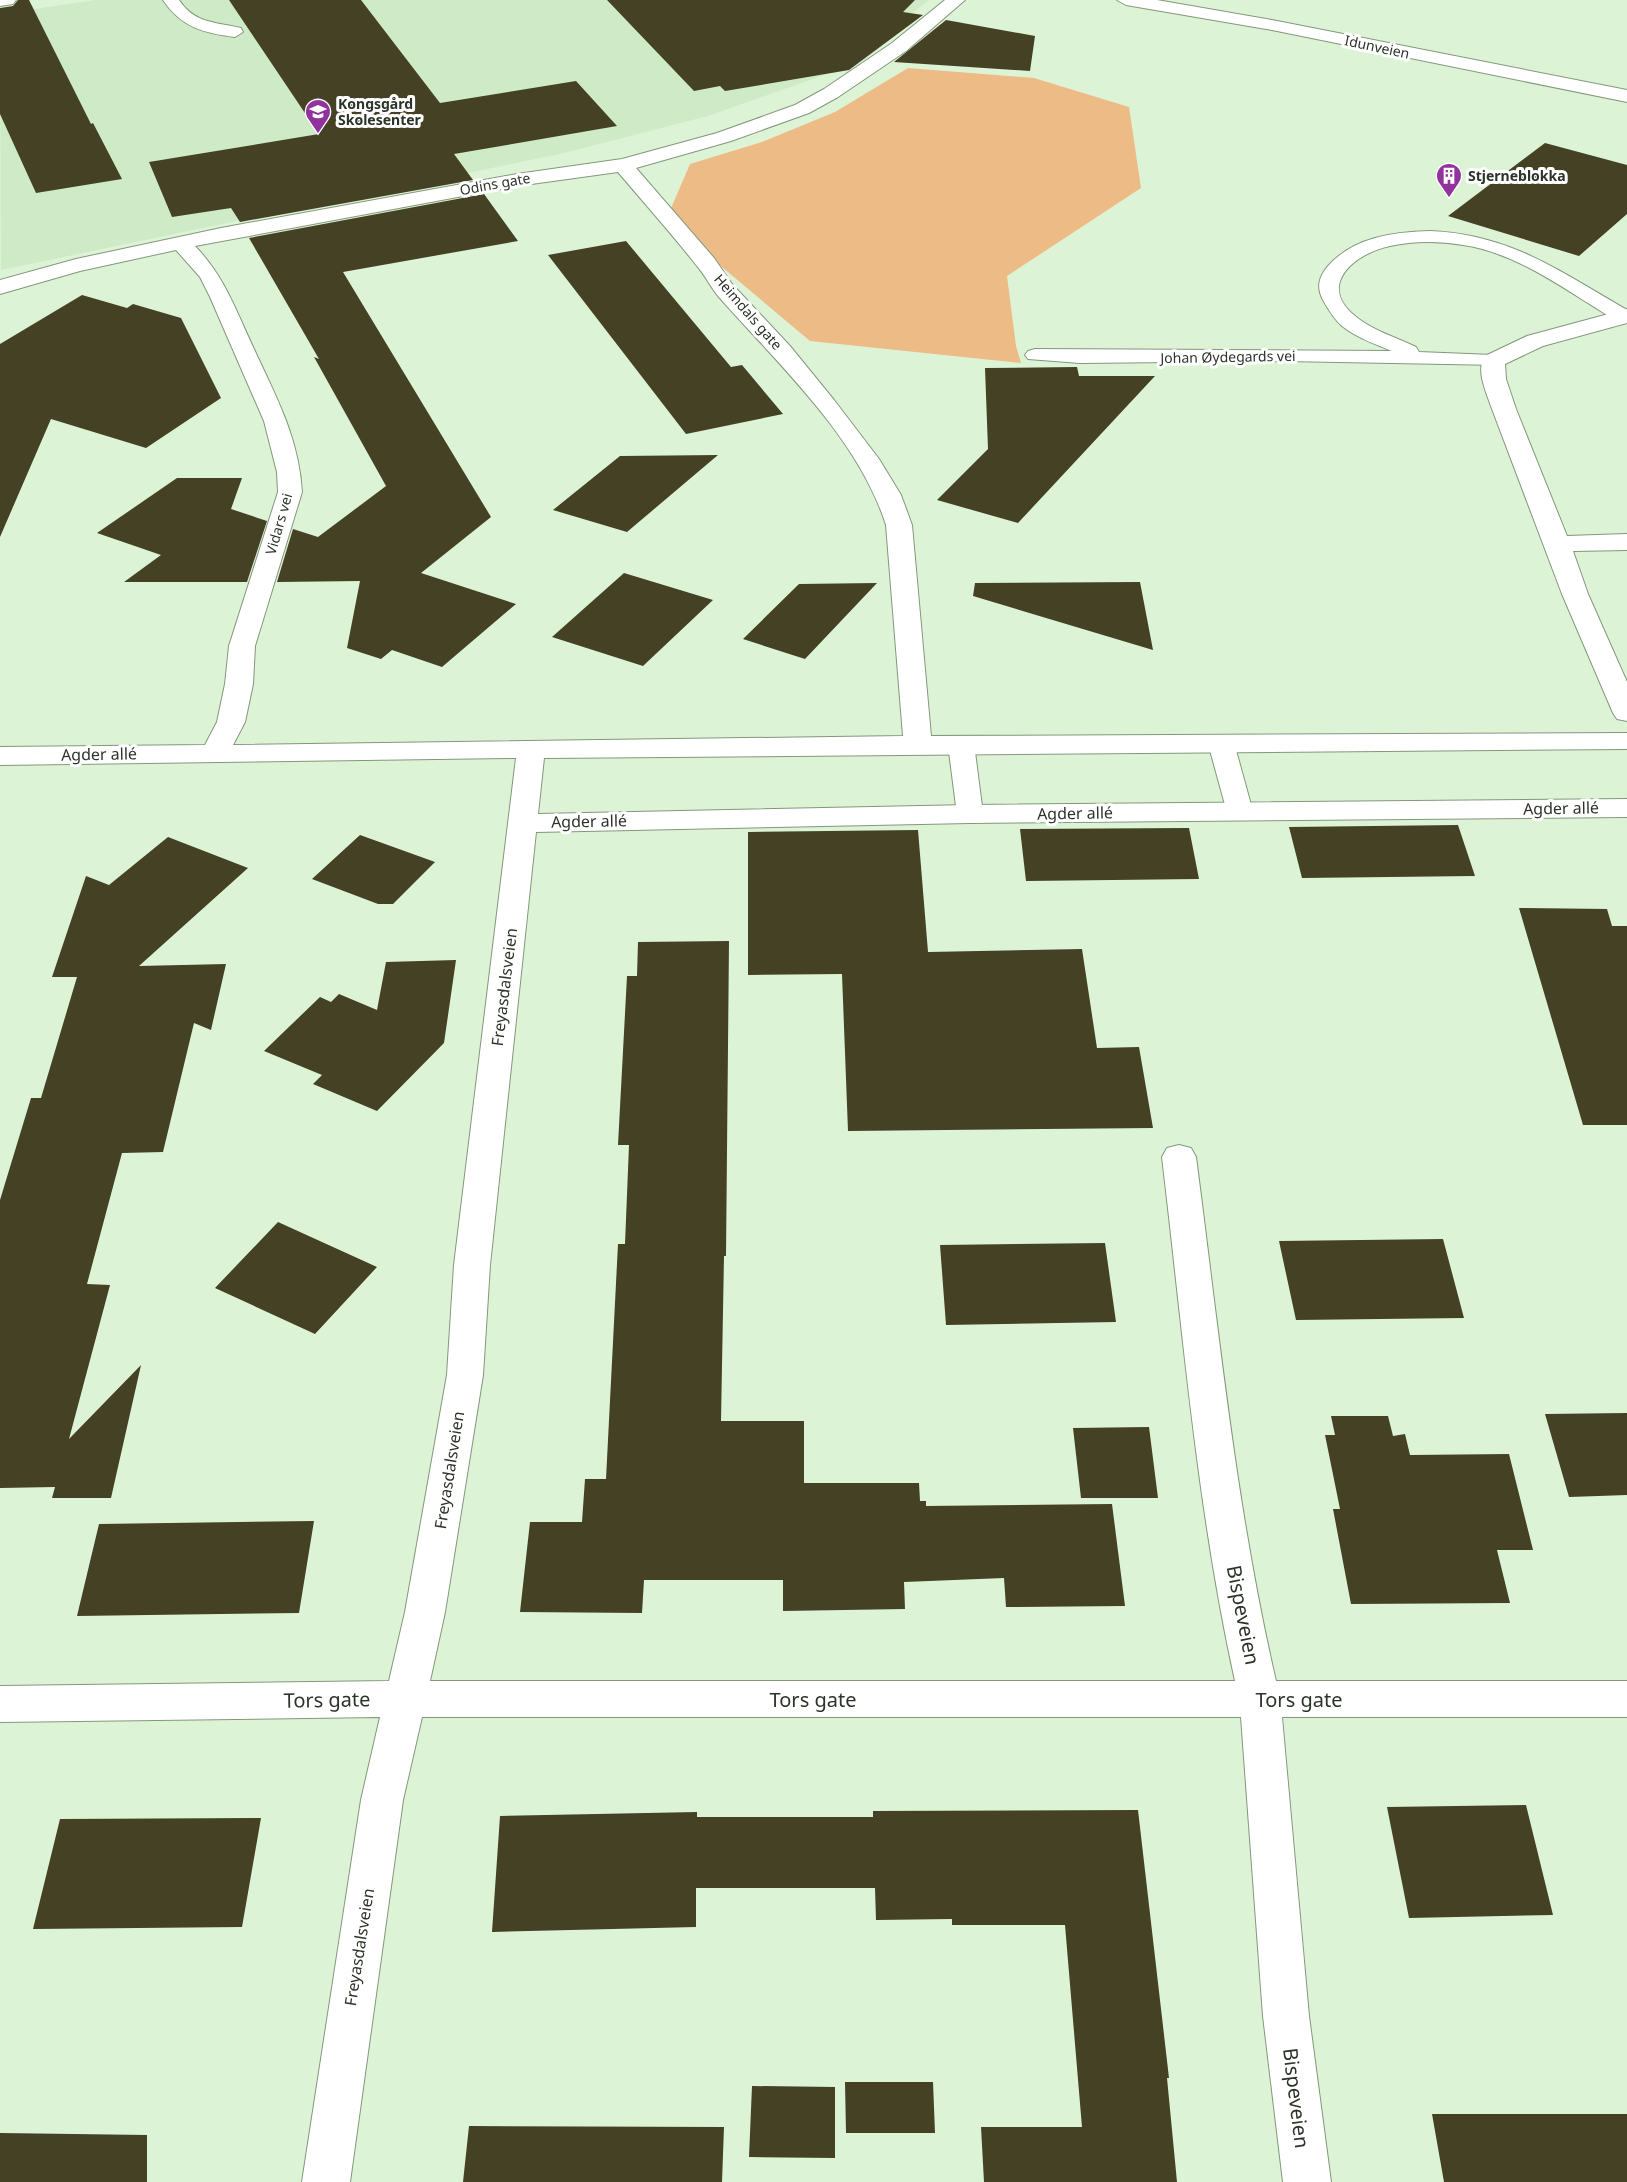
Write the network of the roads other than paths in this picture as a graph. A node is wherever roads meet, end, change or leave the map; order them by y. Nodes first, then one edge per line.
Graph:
1 (8, 0) edge
2 (171, 0) edge
3 (956, 0) edge
4 (1126, 0) edge
5 (0, 1) edge
6 (235, 32) dead end
7 (1627, 96) edge
8 (623, 165) junction
9 (182, 243) junction
10 (0, 287) edge
11 (1625, 316) edge
12 (1035, 355) dead end
13 (1420, 356) junction
14 (1493, 361) junction
15 (1627, 542) edge
16 (1558, 544) junction
17 (1627, 713) edge
18 (1627, 741) edge
19 (1221, 743) junction
20 (961, 744) junction
21 (918, 745) junction
22 (216, 751) junction
23 (531, 752) junction
24 (0, 756) edge
25 (1627, 808) edge
26 (1240, 812) junction
27 (970, 814) junction
28 (523, 823) junction
29 (1179, 1157) dead end
30 (405, 1699) junction
31 (1627, 1699) edge
32 (1260, 1700) junction
33 (0, 1704) edge
34 (326, 2182) edge
35 (1307, 2182) edge

1 - 5 street
2 - 6 lane
3 - 8 street, Odins gate
4 - 7 street, Idunveien
8 - 9 street, Odins gate
8 - 21 street, Heimdals gate
9 - 10 street, Odins gate
9 - 22 street, Vidars vei
11 - 13 lane, Johan Øydegards vei
11 - 14 street, Johan Øydegards vei
12 - 13 lane, Johan Øydegards vei
13 - 14 lane, Johan Øydegards vei
14 - 16 street
15 - 16 street
16 - 17 street
18 - 19 street, Agder allé
19 - 20 street, Agder allé
19 - 26 lane
20 - 21 street, Agder allé
20 - 27 lane
21 - 23 street, Agder allé
22 - 23 street, Agder allé
22 - 24 street, Agder allé
23 - 28 street, Freyasdalsveien
25 - 26 street, Agder allé
26 - 27 street, Agder allé
27 - 28 street, Agder allé
28 - 30 street, Freyasdalsveien
29 - 32 street, Bispeveien
30 - 32 street, Tors gate
30 - 33 street, Tors gate
30 - 34 street, Freyasdalsveien
31 - 32 street, Tors gate
32 - 35 street, Bispeveien

